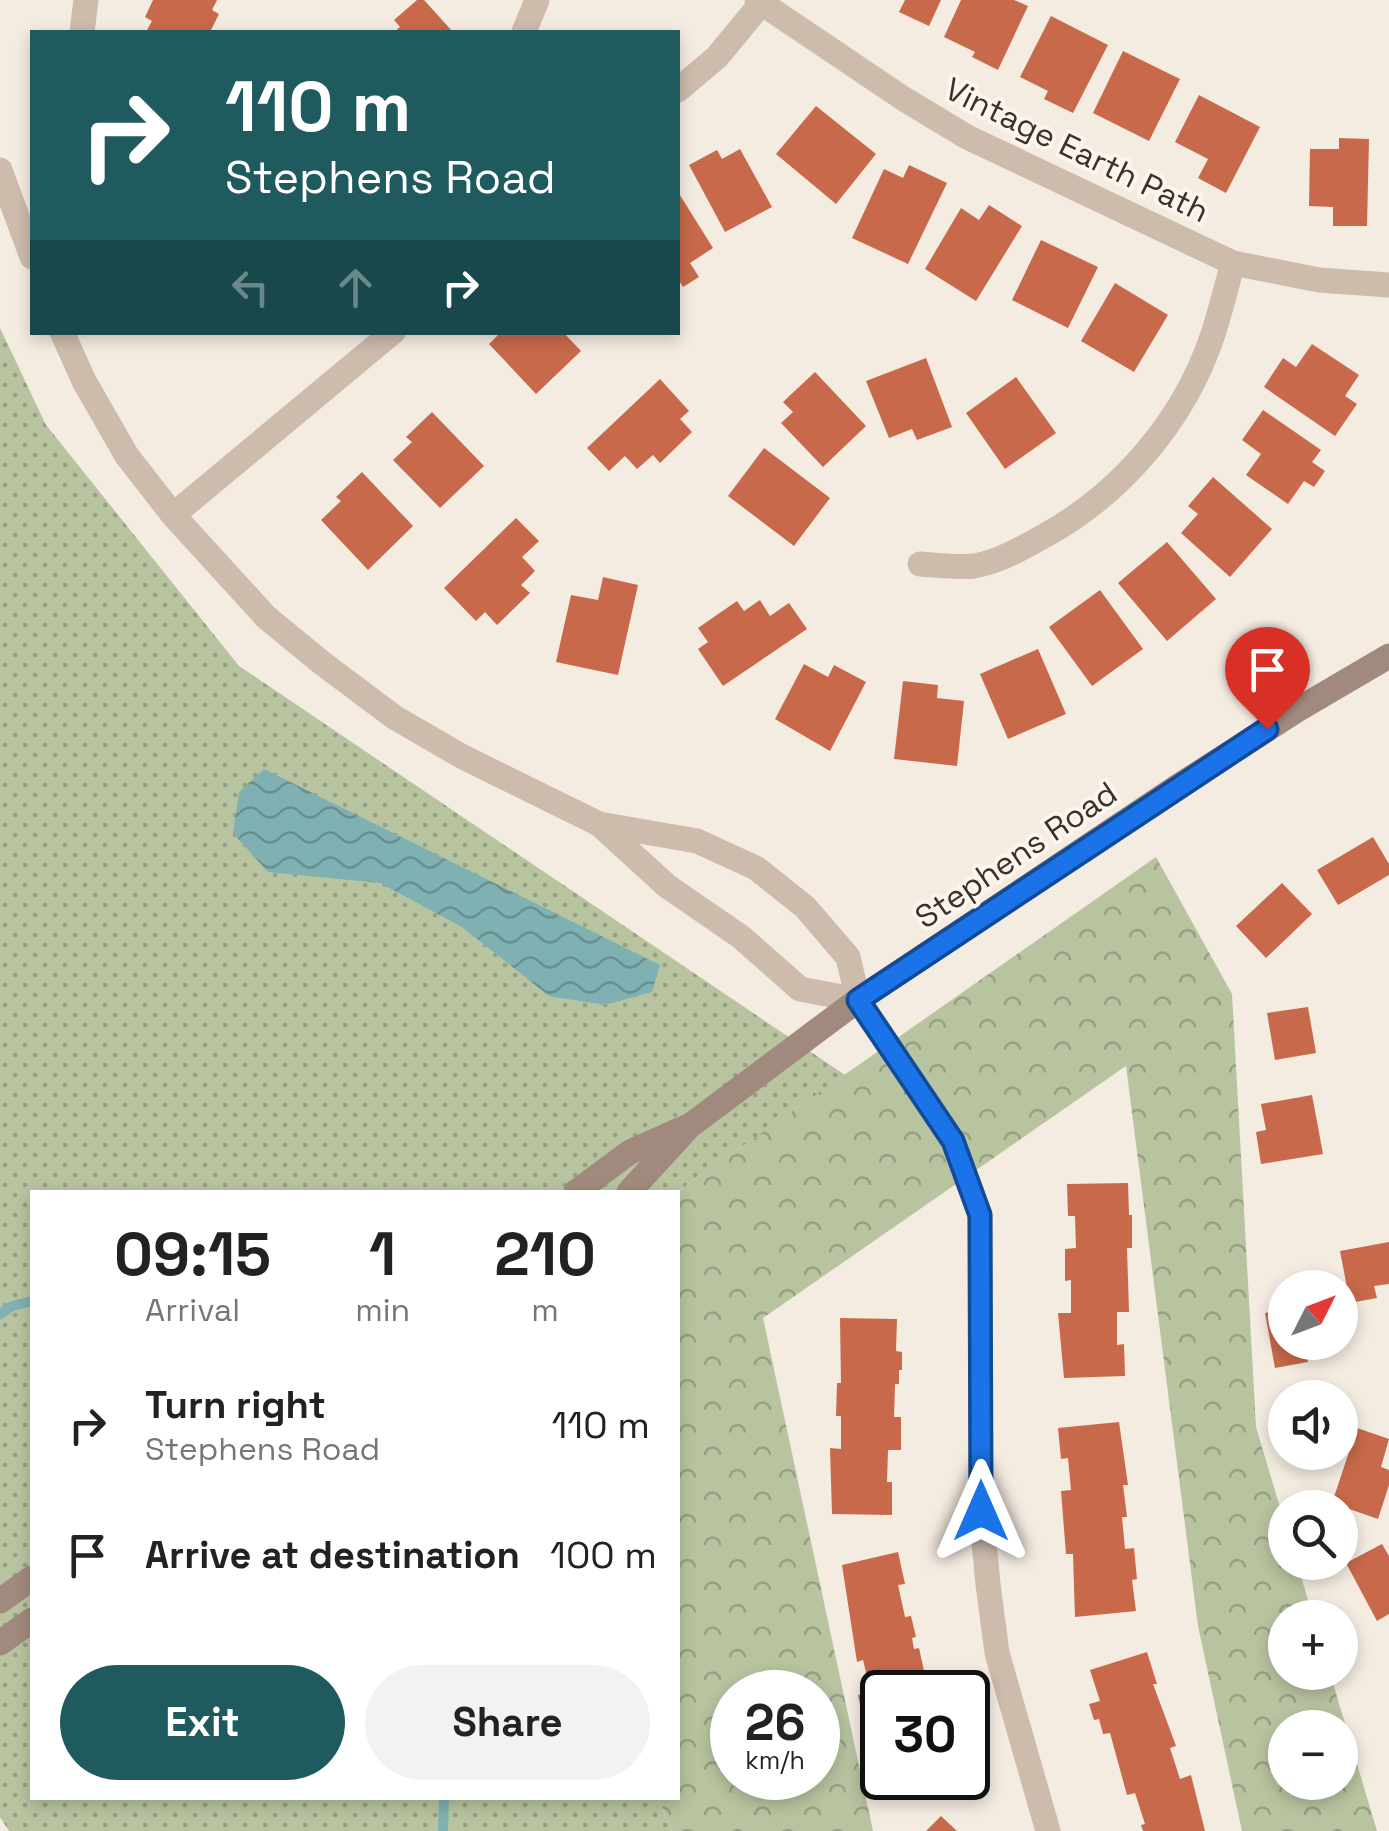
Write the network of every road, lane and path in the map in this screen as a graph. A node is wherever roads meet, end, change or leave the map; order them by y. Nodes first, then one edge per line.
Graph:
1 (86, 0) edge
2 (538, 0) edge
3 (761, 1) edge
4 (82, 30) edge
5 (525, 30) edge
6 (680, 88) edge
7 (0, 170) edge
8 (30, 252) edge
9 (1233, 263) junction
10 (1389, 285) edge
11 (63, 335) edge
12 (390, 335) edge
13 (173, 516) junction
14 (920, 564) dead end
15 (1389, 656) edge
16 (599, 824) junction
17 (858, 1000) junction
18 (690, 1125) junction
19 (579, 1190) edge
20 (631, 1190) edge
21 (30, 1580) edge
22 (0, 1602) edge
23 (30, 1621) edge
24 (0, 1643) edge
25 (1048, 1831) edge

1 - 4 street
2 - 5 street
3 - 6 street
3 - 9 street, Vintage Earth Path
7 - 8 street
9 - 10 street, Vintage Earth Path
9 - 14 street
11 - 13 street
12 - 13 street
13 - 16 street
15 - 17 street, Stephens Road
16 - 17 street
16 - 17 street
17 - 18 street, Stephens Road
17 - 25 street
18 - 19 street, Stephens Road
18 - 20 street, Stephens Road
21 - 22 street
23 - 24 street

